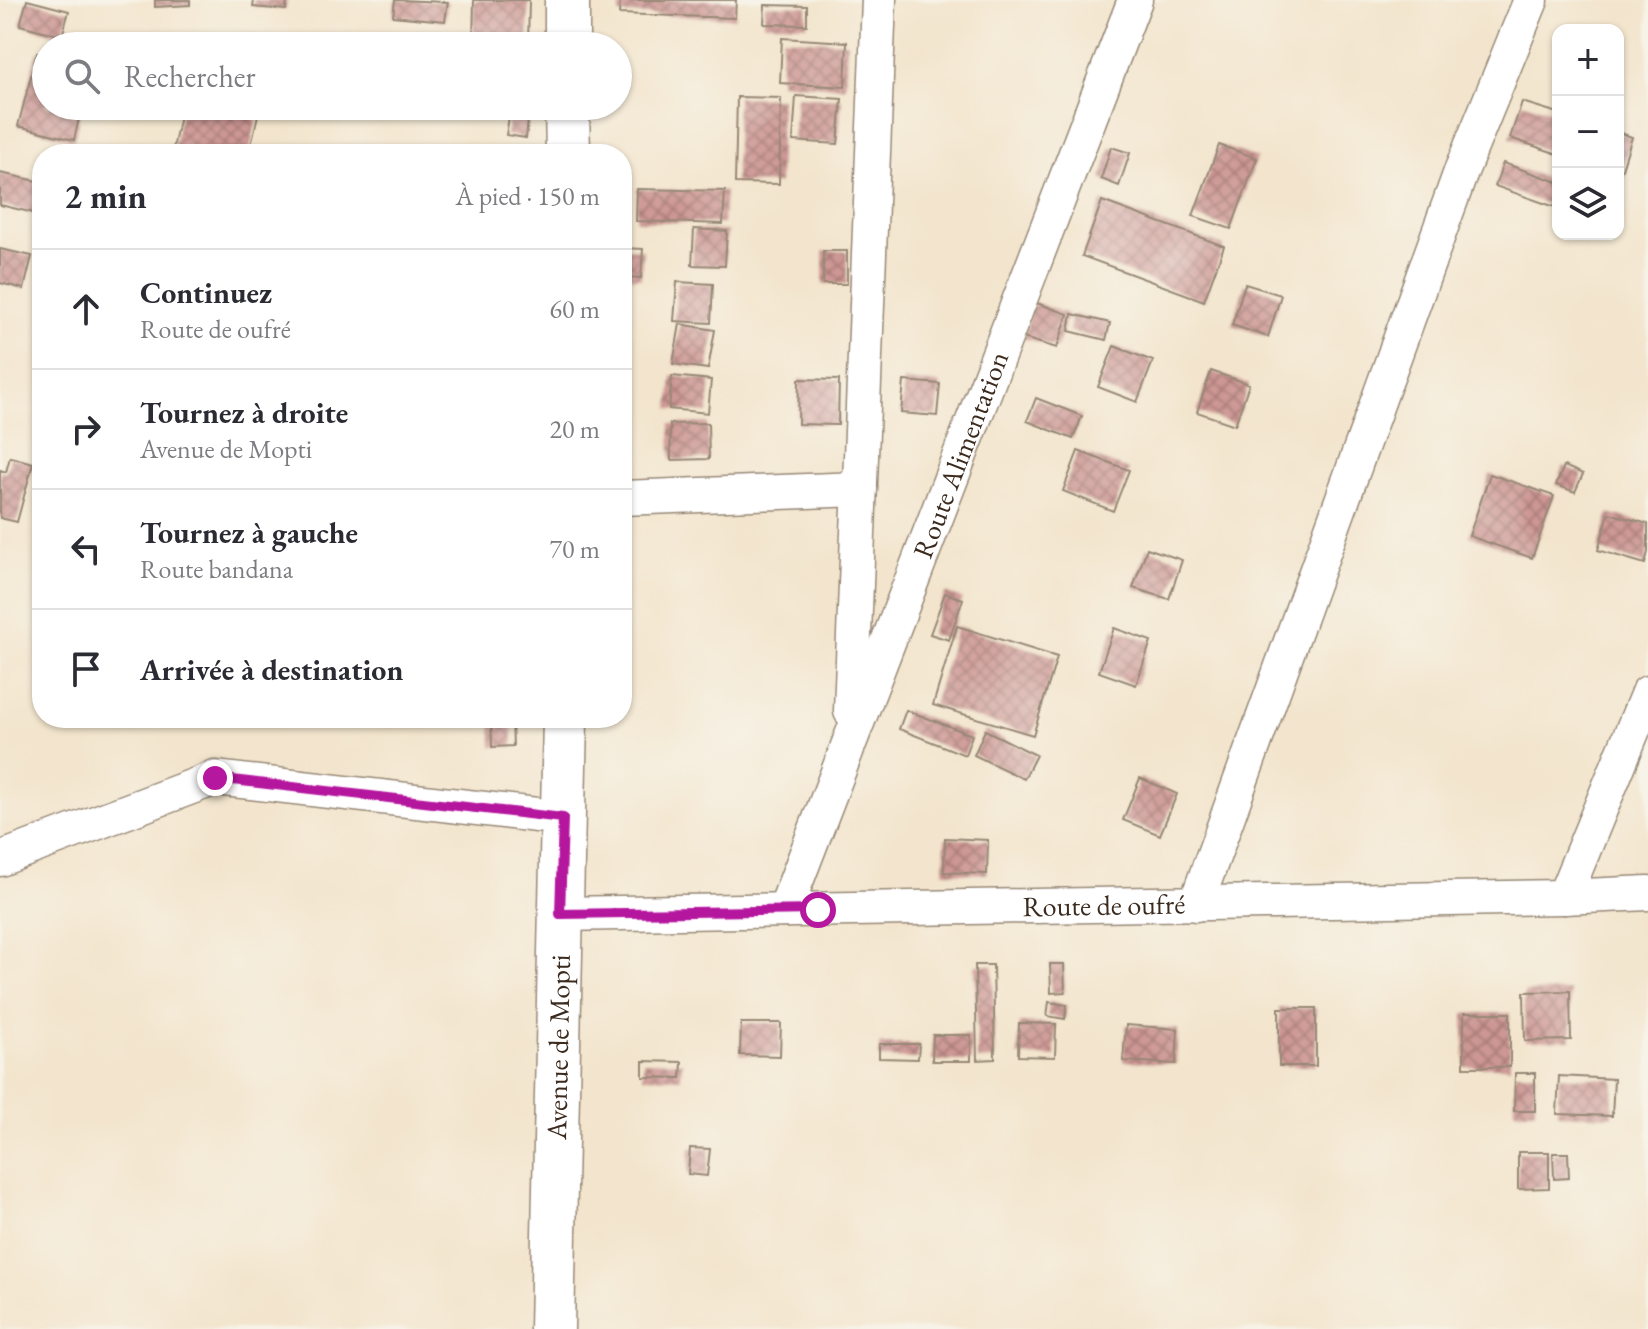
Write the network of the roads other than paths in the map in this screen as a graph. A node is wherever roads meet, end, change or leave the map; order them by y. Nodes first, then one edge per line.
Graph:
1 (567, 0) edge
2 (879, 0) edge
3 (1135, 0) edge
4 (1531, 0) edge
5 (567, 32) edge
6 (567, 120) edge
7 (568, 144) edge
8 (860, 489) junction
9 (632, 498) edge
10 (1648, 693) edge
11 (565, 728) edge
12 (850, 740) junction
13 (563, 818) junction
14 (0, 859) edge
15 (1648, 893) edge
16 (1564, 897) junction
17 (1196, 904) junction
18 (785, 910) junction
19 (560, 914) junction
20 (552, 1329) edge

1 - 5 street
2 - 8 street
3 - 12 street, Route Alimentation
4 - 17 street
6 - 7 street
8 - 9 street
8 - 12 street
10 - 16 street
11 - 13 street, Avenue de Mopti
12 - 18 street, Route Alimentation
13 - 14 street
13 - 19 street, Avenue de Mopti
15 - 16 street, Route de oufré
16 - 17 street, Route de oufré
17 - 18 street, Route de oufré
18 - 19 street, Route de oufré
19 - 20 street, Avenue de Mopti

